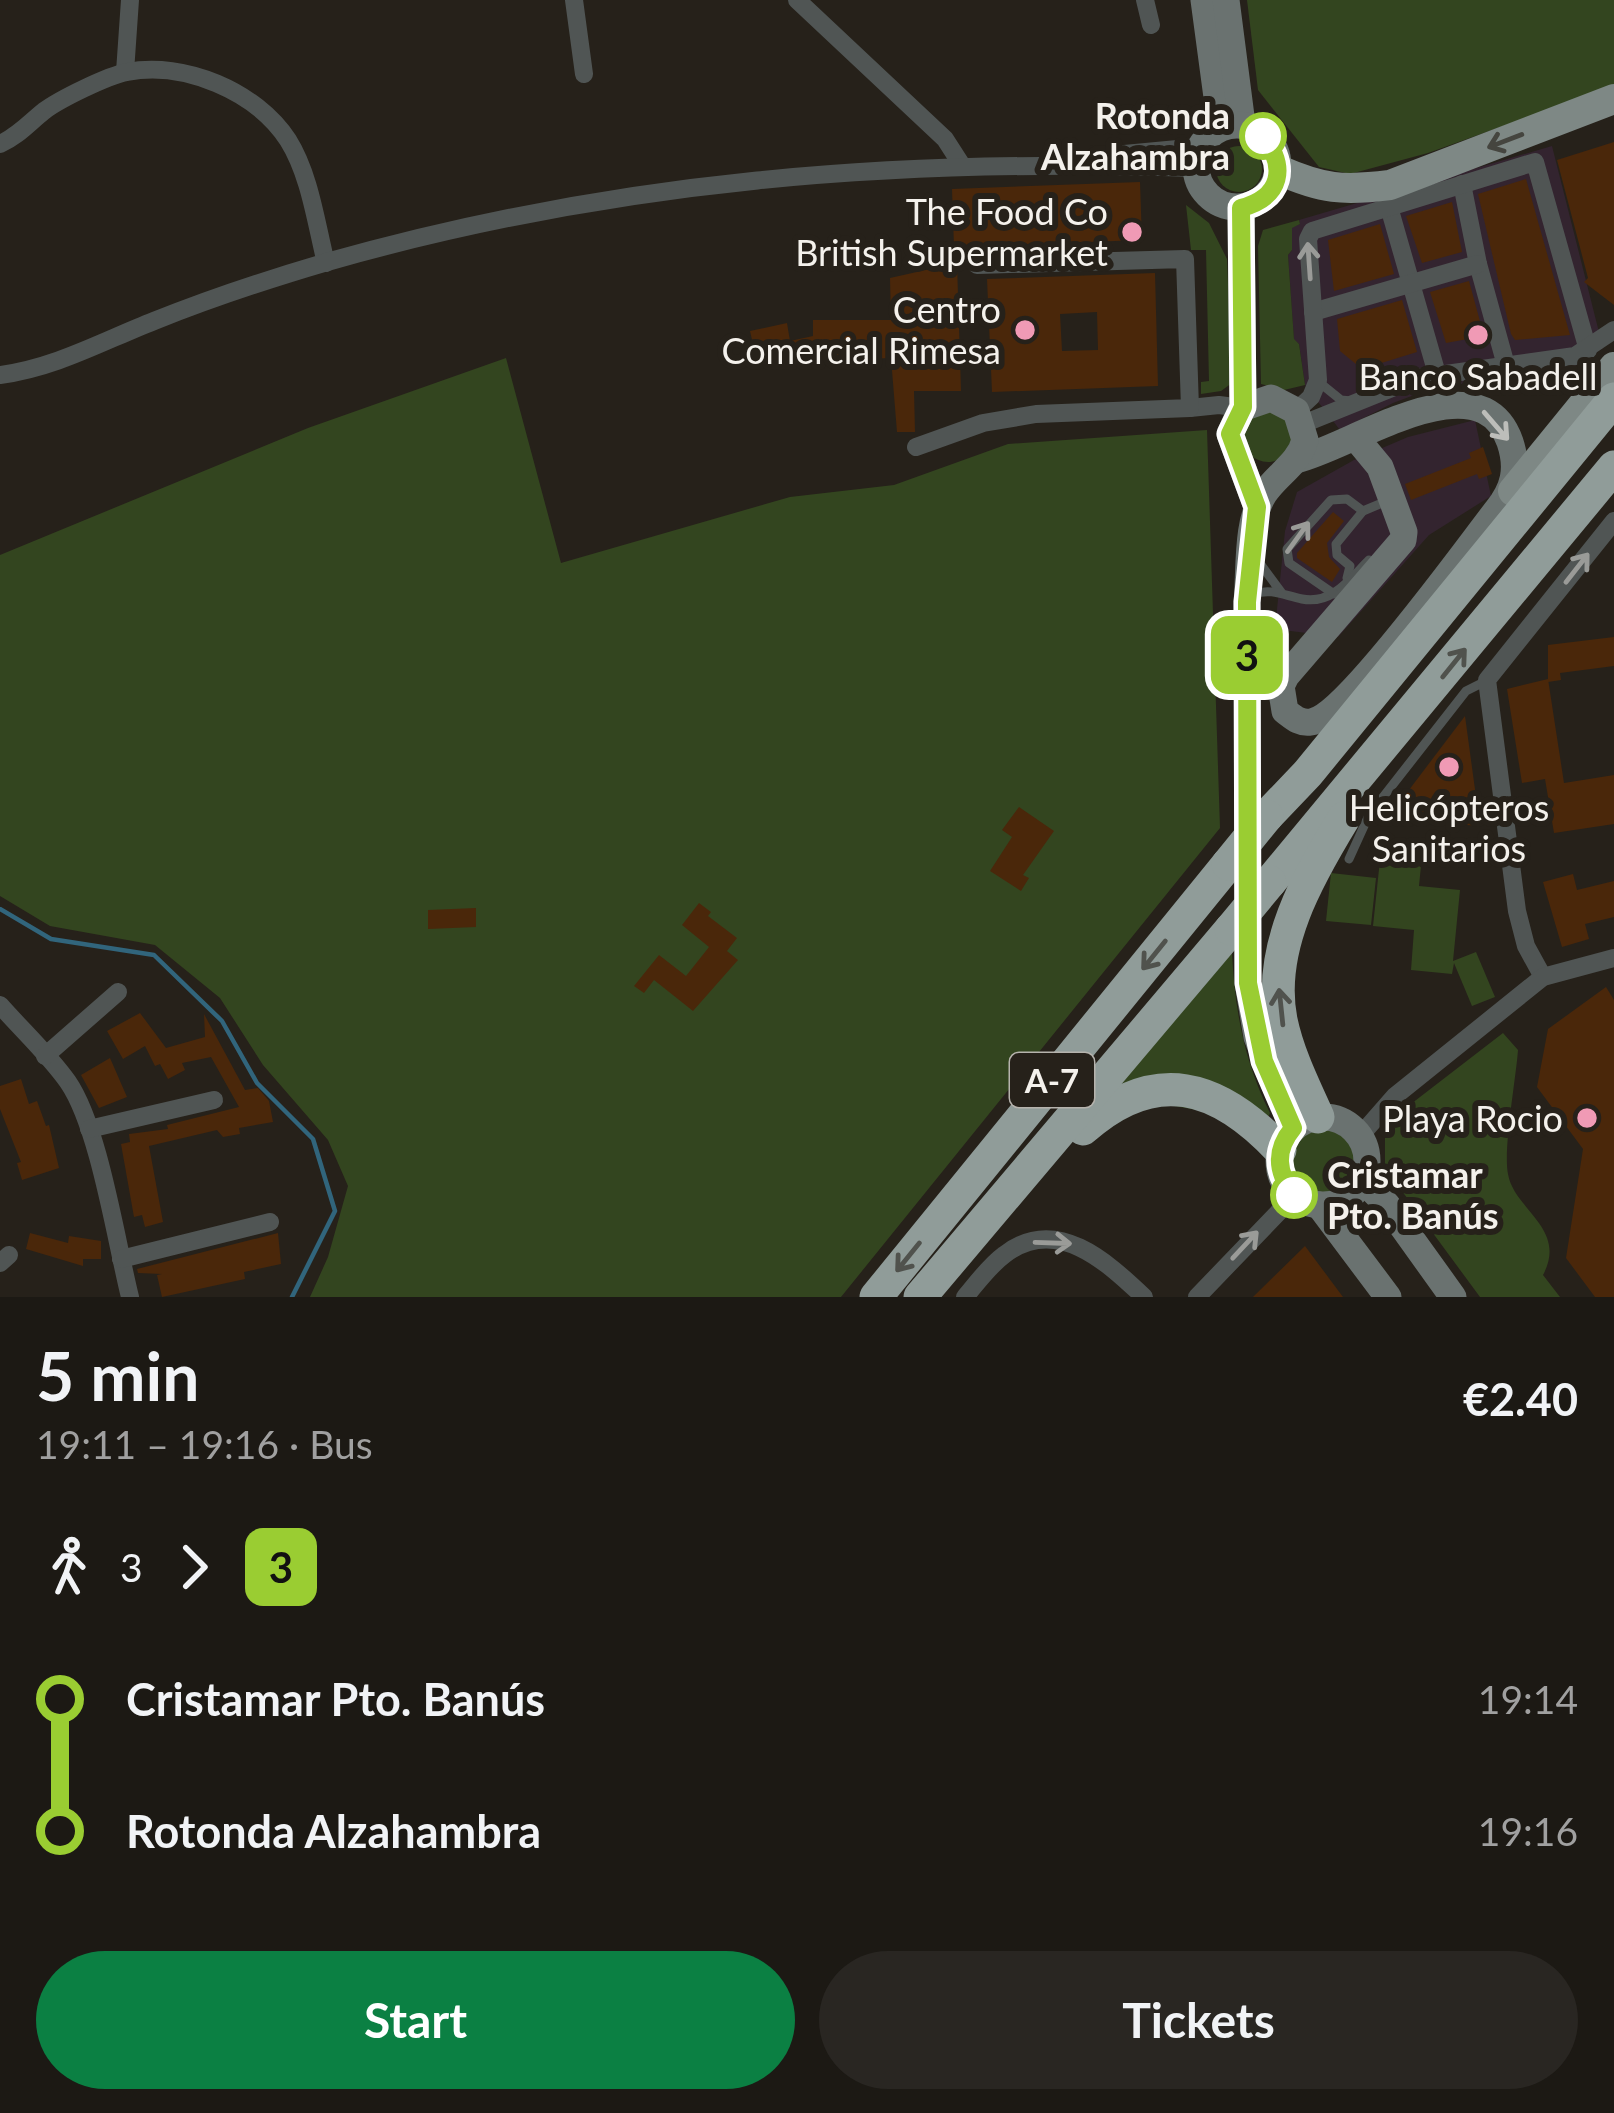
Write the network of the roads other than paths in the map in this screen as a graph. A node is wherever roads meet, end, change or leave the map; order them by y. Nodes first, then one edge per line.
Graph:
1 (130, 0) edge
2 (574, 0) edge
3 (796, 0) edge
4 (1145, 0) edge
5 (1204, 0) edge
6 (1226, 0) edge
7 (1151, 25) dead end
8 (125, 72) junction
9 (584, 74) dead end
10 (1614, 99) edge
11 (1232, 126) junction
12 (0, 144) edge
13 (1197, 158) junction
14 (963, 167) junction
15 (1279, 170) junction
16 (1462, 184) junction
17 (1389, 207) junction
18 (1241, 208) junction
19 (326, 263) junction
20 (977, 265) dead end
21 (1478, 265) junction
22 (1411, 284) junction
23 (1313, 312) junction
24 (1501, 316) dead end
25 (1614, 330) edge
26 (1245, 356) junction
27 (1601, 359) edge
28 (1511, 368) junction
29 (1437, 374) junction
30 (0, 375) edge
31 (1318, 380) junction
32 (1614, 399) edge
33 (1356, 401) junction
34 (1198, 408) junction
35 (1240, 410) junction
36 (1290, 411) junction
37 (1357, 438) junction
38 (916, 447) dead end
39 (1242, 464) junction
40 (1292, 464) junction
41 (1614, 467) edge
42 (1513, 491) junction
43 (1257, 507) junction
44 (1363, 511) junction
45 (1392, 520) junction
46 (1614, 521) edge
47 (1252, 551) junction
48 (1346, 584) junction
49 (1281, 592) junction
50 (1334, 594) junction
51 (1247, 602) junction
52 (1487, 680) junction
53 (1350, 694) junction
54 (1380, 754) junction
55 (1276, 804) junction
56 (1348, 859) dead end
57 (1614, 958) edge
58 (1543, 977) junction
59 (118, 992) dead end
60 (0, 1005) edge
61 (45, 1056) junction
62 (214, 1100) dead end
63 (89, 1129) junction
64 (1297, 1132) junction
65 (1360, 1136) junction
66 (1040, 1154) junction
67 (1364, 1180) junction
68 (1306, 1200) junction
69 (270, 1222) dead end
70 (121, 1259) junction
71 (130, 1297) edge
72 (876, 1297) edge
73 (920, 1297) edge
74 (965, 1297) edge
75 (1144, 1297) edge
76 (1197, 1297) edge
77 (1388, 1297) edge
78 (1453, 1297) edge

1 - 8 street
2 - 9 street
3 - 14 street
4 - 7 street
5 - 11 street
6 - 11 street
8 - 12 street
8 - 19 street
10 -> 15 main road
11 - 13 street
11 - 15 street
13 - 14 street
13 - 18 street
14 - 19 street
15 - 18 street
16 - 17 street
16 - 21 street
16 - 27 street
17 - 22 street
23 -> 17 street
18 - 26 street
19 - 30 street
20 - 34 street
21 - 22 street
21 - 28 street
22 - 23 street
22 - 29 street
23 - 31 street
24 - 28 lane
25 - 27 street
26 - 35 street
26 - 36 street
27 - 28 street
27 - 42 main road
28 - 29 street
29 - 33 street
31 - 33 lane
31 - 36 street
32 - 55 highway, A-7
33 - 36 street
34 - 35 street
34 - 38 street
35 - 36 street
35 - 39 street
36 - 40 street
37 - 40 street
37 -> 42 street
37 - 45 street
39 - 40 street
39 - 43 street
40 - 43 street
54 -> 41 highway, A-7
42 - 53 street
43 - 47 street
44 - 45 lane
44 - 48 lane
50 -> 44 lane
45 - 48 lane
45 - 53 street
52 -> 46 street
47 - 49 lane
47 - 51 street
48 - 50 lane
49 - 50 lane
49 - 51 lane
51 - 64 street
52 - 56 lane
52 - 58 street
53 - 55 highway
64 -> 54 highway
54 - 66 highway, A-7, bridge
55 -> 72 highway, A-7, bridge
57 - 58 street
58 - 65 street
59 - 61 street
60 - 61 street
61 - 63 street
62 - 63 street
63 - 70 street
64 - 65 street
64 - 66 highway
64 - 68 street
65 - 67 street
66 - 73 highway, A-7
67 - 68 street
67 - 78 street
76 -> 68 street
68 - 77 street
69 - 70 street
70 - 71 street
74 -> 75 street

